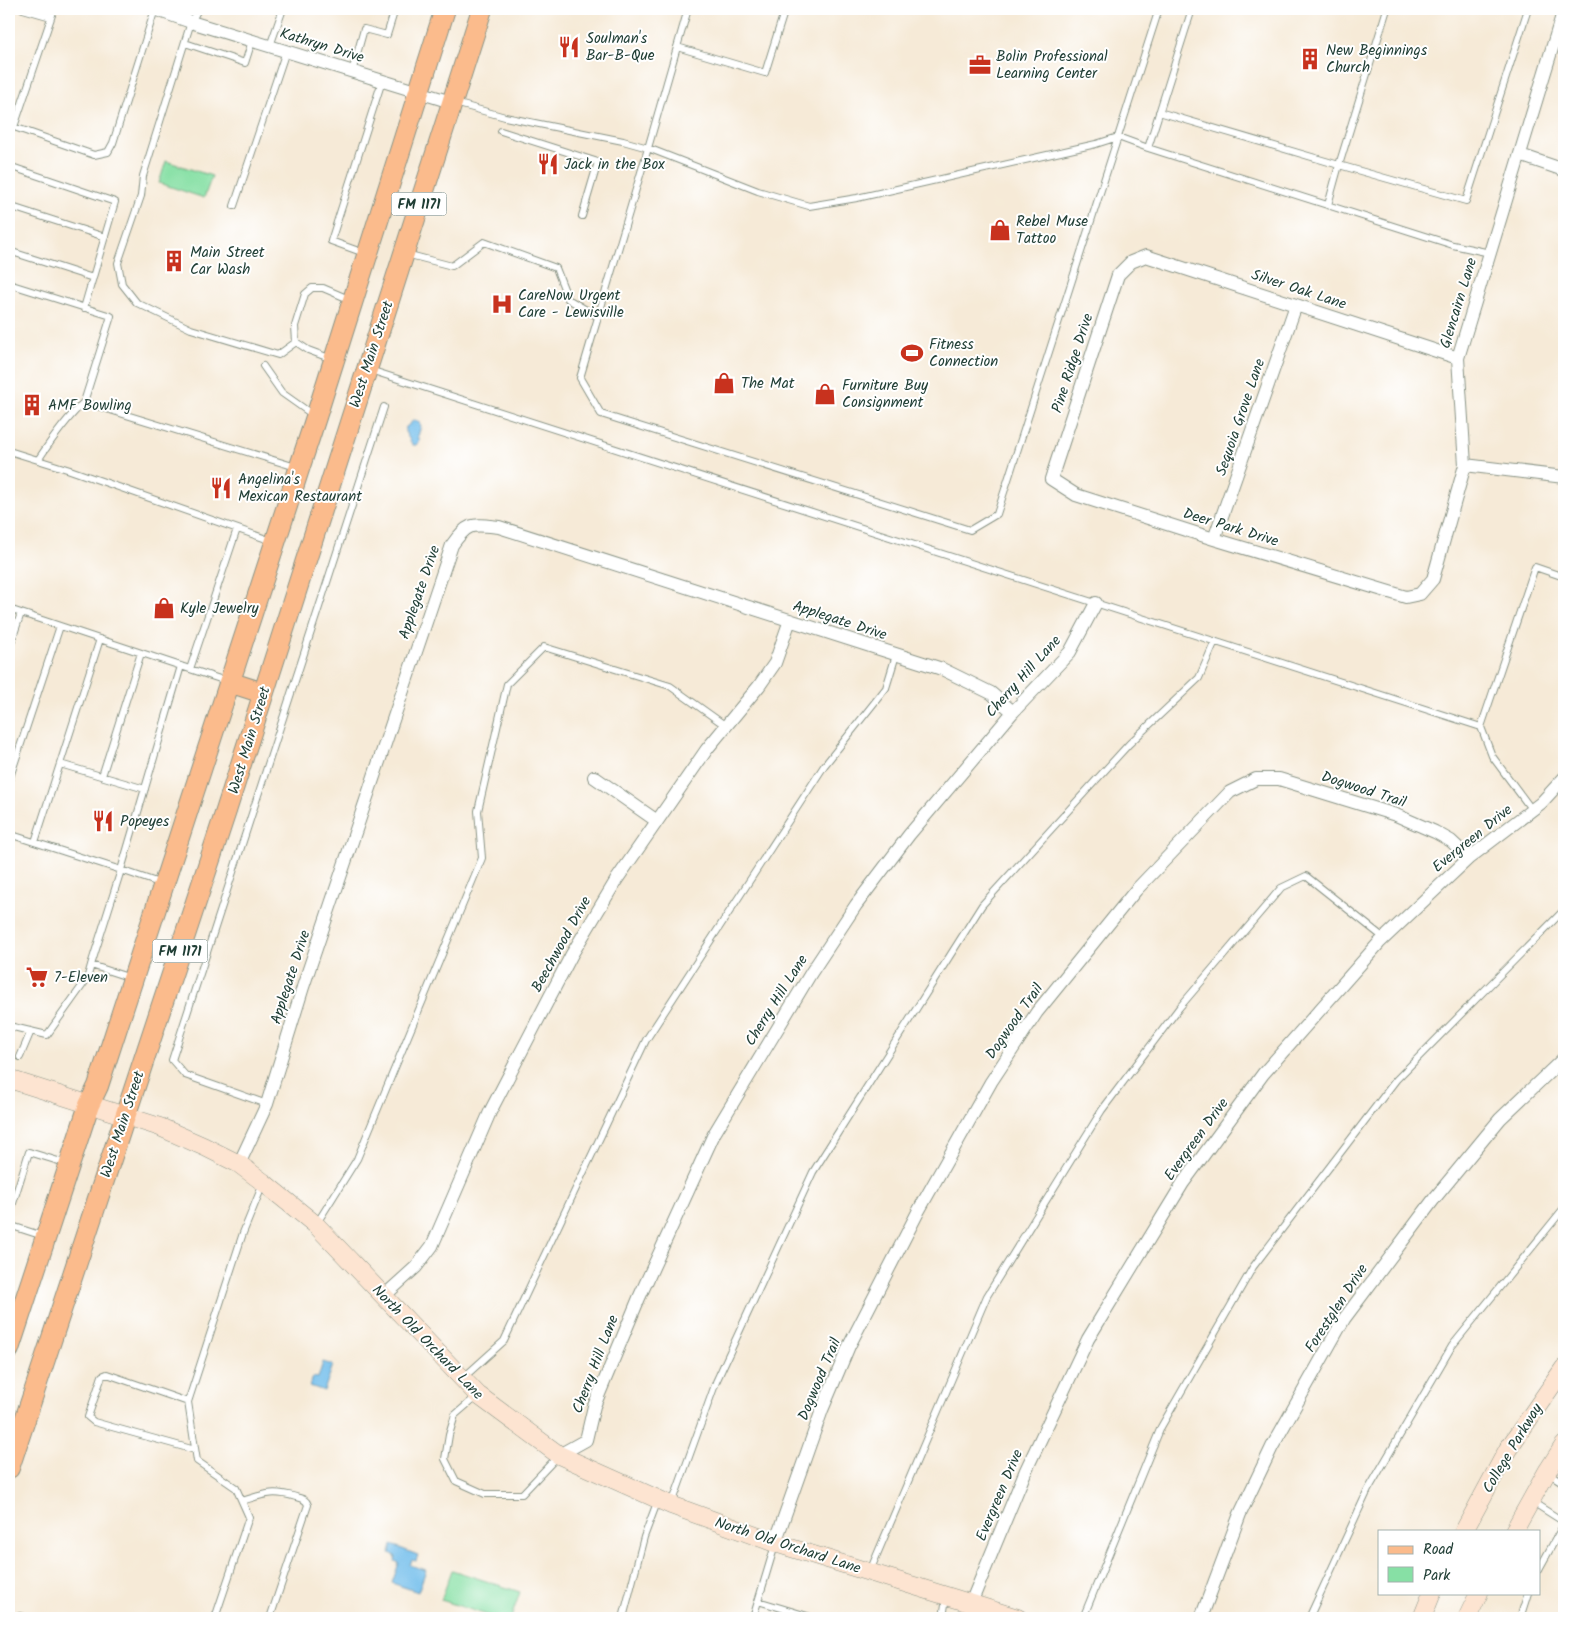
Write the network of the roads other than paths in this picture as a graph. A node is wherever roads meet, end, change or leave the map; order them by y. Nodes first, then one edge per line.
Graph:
1 (23, 9) edge
2 (54, 9) edge
3 (155, 9) edge
4 (198, 9) edge
5 (283, 9) edge
6 (395, 9) edge
7 (445, 9) edge
8 (482, 9) edge
9 (688, 9) edge
10 (785, 9) edge
11 (1159, 9) edge
12 (1192, 9) edge
13 (1387, 9) edge
14 (1528, 9) edge
15 (1564, 9) edge
16 (51, 18) junction
17 (191, 22) junction
18 (252, 41) junction
19 (185, 43) junction
20 (270, 46) junction
21 (677, 47) junction
22 (286, 51) junction
23 (352, 72) junction
24 (382, 81) junction
25 (418, 92) junction
26 (451, 102) junction
27 (1158, 112) junction
28 (12, 126) edge
29 (501, 131) dead end
30 (1118, 137) junction
31 (648, 148) junction
32 (1148, 148) junction
33 (1520, 155) junction
34 (1339, 165) junction
35 (9, 166) edge
36 (1564, 170) edge
37 (1328, 205) junction
38 (9, 206) edge
39 (234, 206) dead end
40 (582, 216) dead end
41 (105, 237) junction
42 (9, 251) edge
43 (1490, 253) junction
44 (367, 254) junction
45 (403, 254) junction
46 (1131, 262) joint
47 (93, 278) junction
48 (9, 284) edge
49 (353, 301) junction
50 (1296, 305) junction
51 (84, 308) junction
52 (598, 317) junction
53 (296, 342) junction
54 (1458, 358) junction
55 (334, 360) junction
56 (263, 366) dead end
57 (366, 369) junction
58 (84, 402) junction
59 (384, 407) dead end
60 (316, 417) junction
61 (348, 428) junction
62 (9, 451) edge
63 (38, 460) junction
64 (1464, 465) junction
65 (299, 468) junction
66 (1564, 477) edge
67 (1051, 479) joint
68 (237, 529) junction
69 (1214, 539) junction
70 (275, 543) junction
71 (1564, 577) edge
72 (1406, 597) joint
73 (1096, 603) junction
74 (9, 609) edge
75 (21, 613) junction
76 (790, 620) junction
77 (60, 626) junction
78 (100, 639) junction
79 (1216, 641) junction
80 (9, 649) edge
81 (141, 653) junction
82 (896, 654) junction
83 (181, 666) junction
84 (190, 669) junction
85 (229, 682) junction
86 (263, 693) junction
87 (1013, 712) junction
88 (726, 726) junction
89 (1481, 727) junction
90 (60, 764) junction
91 (102, 776) junction
92 (594, 777) dead end
93 (1564, 778) edge
94 (9, 780) edge
95 (145, 789) junction
96 (1532, 810) junction
97 (657, 821) junction
98 (9, 834) edge
99 (35, 842) junction
100 (1469, 858) junction
101 (121, 870) junction
102 (163, 884) junction
103 (1564, 910) edge
104 (1384, 938) junction
105 (91, 965) junction
106 (133, 978) junction
107 (9, 1026) edge
108 (31, 1031) junction
109 (20, 1057) dead end
110 (1564, 1058) edge
111 (9, 1079) edge
112 (89, 1104) junction
113 (268, 1104) junction
114 (125, 1116) junction
115 (239, 1164) junction
116 (69, 1165) junction
117 (263, 1182) junction
118 (1564, 1208) edge
119 (9, 1216) edge
120 (9, 1225) edge
121 (316, 1225) junction
122 (46, 1237) junction
123 (384, 1296) junction
124 (9, 1349) edge
125 (1564, 1368) edge
126 (462, 1379) junction
127 (478, 1395) junction
128 (188, 1402) junction
129 (1564, 1445) edge
130 (195, 1450) junction
131 (559, 1455) junction
132 (9, 1468) edge
133 (1547, 1472) junction
134 (1564, 1483) edge
135 (242, 1501) junction
136 (1531, 1501) junction
137 (665, 1502) junction
138 (1564, 1523) edge
139 (1465, 1530) edge
140 (1515, 1530) edge
141 (775, 1543) junction
142 (1540, 1568) edge
143 (870, 1572) junction
144 (1432, 1594) edge
145 (1479, 1594) edge
146 (1528, 1594) edge
147 (947, 1596) junction
148 (758, 1601) junction
149 (971, 1603) junction
150 (20, 1616) dead end
151 (28, 1618) edge
152 (215, 1618) edge
153 (270, 1618) edge
154 (623, 1618) edge
155 (753, 1618) edge
156 (814, 1618) edge
157 (943, 1618) edge
158 (1018, 1618) edge
159 (1083, 1618) edge
160 (1201, 1618) edge
161 (1309, 1618) edge
162 (1422, 1618) edge
163 (1467, 1618) edge
164 (1520, 1618) edge

1 - 16 lane
2 - 16 lane
3 - 17 street, Kathryn Drive
3 - 28 lane
4 - 17 lane
5 - 20 lane
6 - 23 lane
7 - 25 main road, FM 1171
8 - 26 main road, West Main Street / FM 1171
9 - 21 lane
10 - 21 lane
11 - 30 lane
12 - 27 lane
13 - 34 lane
14 - 34 lane
15 - 33 street, Glencairn Lane
16 - 28 lane
17 - 18 street, Kathryn Drive
17 - 19 lane
18 - 19 lane
18 - 20 street, Kathryn Drive
19 - 53 lane
20 - 22 street, Kathryn Drive
21 - 31 lane
22 - 23 street, Kathryn Drive
22 - 39 lane
23 - 24 street, Kathryn Drive
24 - 25 street, Kathryn Drive
24 - 44 lane
25 - 26 street, Kathryn Drive
25 - 44 main road, FM 1171
26 - 31 lane
26 - 45 main road, West Main Street / FM 1171
27 - 32 lane
27 - 34 lane
29 - 40 lane
30 - 31 lane
30 - 32 lane
30 - 52 lane
31 - 52 lane
32 - 37 lane
33 - 36 street
33 - 43 street, Glencairn Lane
34 - 37 lane
35 - 41 lane
37 - 43 lane
38 - 41 lane
41 - 47 lane
42 - 47 lane
43 - 54 street, Glencairn Lane
44 - 49 main road, FM 1171
45 - 52 lane
45 - 57 main road, West Main Street / FM 1171
46 - 50 street, Silver Oak Lane
46 - 67 street, Pine Ridge Drive
47 - 51 lane
48 - 51 lane
49 - 53 lane
49 - 55 main road, FM 1171
50 - 54 street, Silver Oak Lane
50 - 69 street, Sequoia Grove Lane
51 - 58 lane
53 - 55 lane
54 - 64 street, Glencairn Lane
55 - 60 main road, FM 1171
56 - 60 lane
57 - 61 main road, West Main Street / FM 1171
57 - 73 lane
58 - 63 lane
58 - 65 lane
59 - 113 lane
60 - 61 main road
60 - 65 main road, FM 1171
61 - 86 main road, West Main Street / FM 1171
62 - 63 lane
63 - 68 lane
64 - 66 street
64 - 72 street, Glencairn Lane
65 - 70 main road, FM 1171
67 - 69 street, Deer Park Drive
68 - 70 lane
68 - 84 lane
69 - 72 street, Deer Park Drive
70 - 85 main road, FM 1171
71 - 89 lane
73 - 79 lane
73 - 87 street, Cherry Hill Lane
74 - 75 lane
75 - 77 lane
75 - 80 lane
76 - 82 street, Applegate Drive
76 - 88 street, Beechwood Drive
76 - 113 street, Applegate Drive
77 - 78 lane
77 - 94 lane
78 - 81 lane
78 - 90 lane
79 - 89 lane
79 - 137 lane
81 - 83 lane
81 - 91 lane
82 - 87 street, Applegate Drive
82 - 126 lane
83 - 84 lane
83 - 95 lane
84 - 85 lane
85 - 86 main road
85 - 102 main road, FM 1171
86 - 114 main road, West Main Street / FM 1171
87 - 131 street, Cherry Hill Lane
88 - 97 street, Beechwood Drive
88 - 121 lane
89 - 96 lane
90 - 91 lane
90 - 99 lane
91 - 95 lane
92 - 97 street
93 - 96 street, Evergreen Drive
95 - 101 lane
96 - 100 street, Evergreen Drive
97 - 123 street, Beechwood Drive
98 - 99 lane
99 - 101 lane
100 - 104 street, Evergreen Drive
100 - 141 street, Dogwood Trail
101 - 102 lane
101 - 105 lane
102 - 106 main road, FM 1171
103 - 159 lane
104 - 143 lane
104 - 149 street, Evergreen Drive
105 - 106 lane
105 - 108 lane
106 - 112 main road, FM 1171
107 - 108 lane
108 - 109 lane
110 - 160 street, Forestglen Drive
111 - 112 street, North Old Orchard Lane
112 - 114 street, North Old Orchard Lane
112 - 116 main road, FM 1171
113 - 115 street, Applegate Drive
114 - 115 street, North Old Orchard Lane
114 - 132 main road, West Main Street / FM 1171
115 - 117 street, North Old Orchard Lane
116 - 119 lane
116 - 122 main road, FM 1171
117 - 121 street, North Old Orchard Lane
117 - 128 lane
118 - 161 lane
120 - 122 lane
121 - 123 street, North Old Orchard Lane
122 - 124 main road, FM 1171
123 - 126 street, North Old Orchard Lane
125 - 139 street, College Parkway
126 - 127 street, North Old Orchard Lane
127 - 131 street, North Old Orchard Lane
127 - 131 lane
128 - 130 lane
128 - 130 lane
129 - 133 street
130 - 135 lane
131 - 137 street, North Old Orchard Lane
133 - 134 lane
133 - 136 street
135 - 152 lane
135 - 153 lane
136 - 138 lane
136 - 140 street
137 - 141 street, North Old Orchard Lane
137 - 154 lane
138 - 142 lane
141 - 143 street, North Old Orchard Lane
141 - 148 lane
143 - 147 street, North Old Orchard Lane
144 - 162 street
145 - 163 street
146 - 164 lane
147 - 149 street, North Old Orchard Lane
147 - 157 lane
148 - 155 lane
148 - 156 lane
149 - 158 street, North Old Orchard Lane
150 - 151 lane

